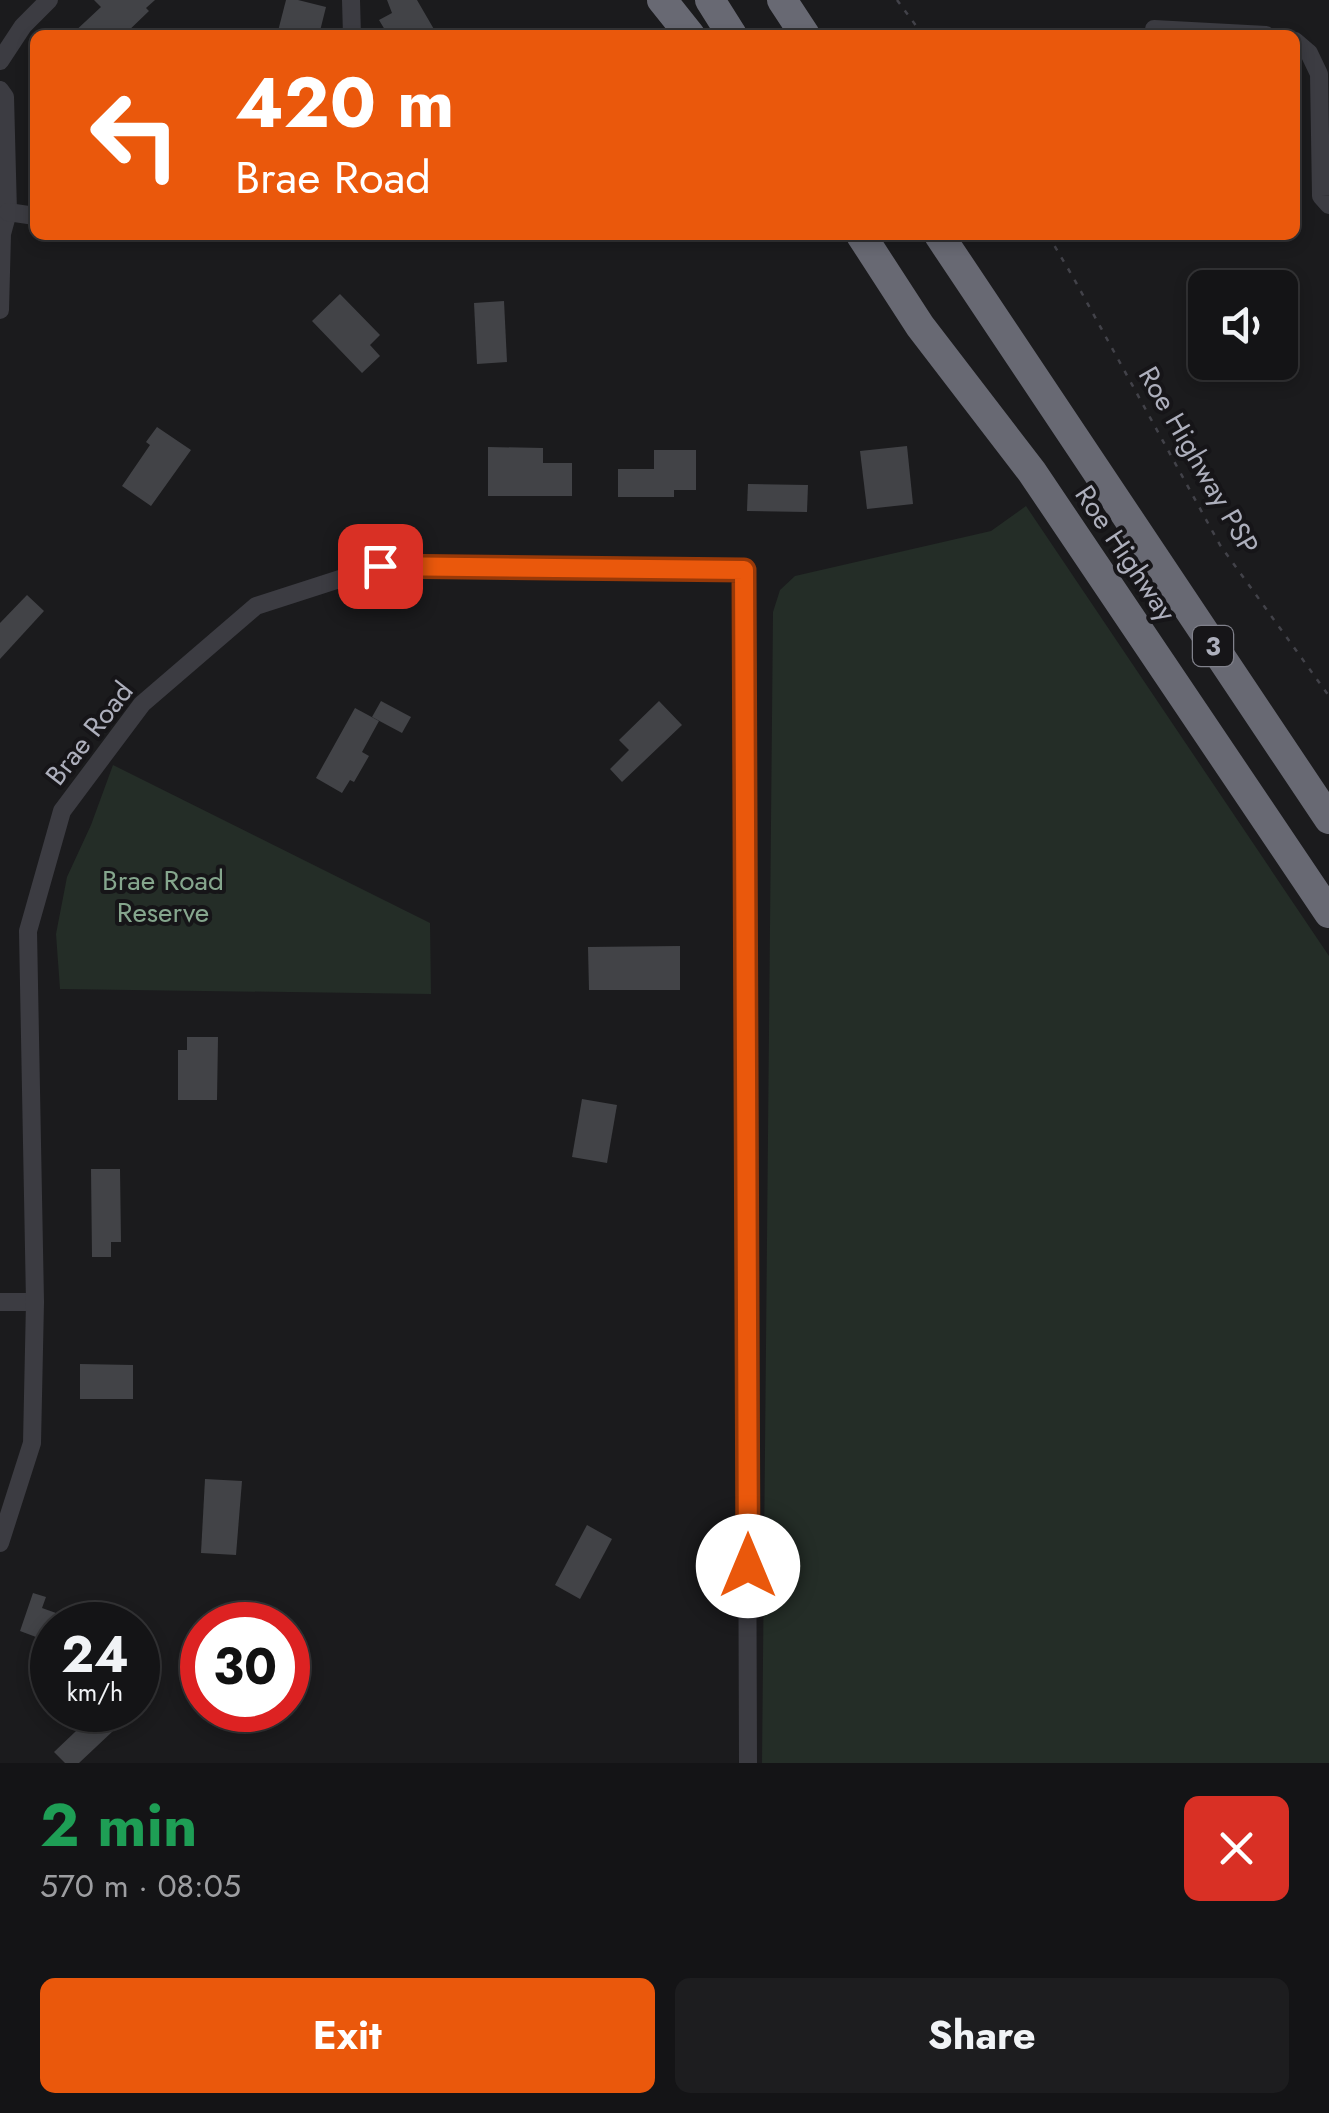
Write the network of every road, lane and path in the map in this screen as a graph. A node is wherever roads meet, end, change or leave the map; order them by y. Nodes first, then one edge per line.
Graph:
1 (49, 0) edge
2 (351, 0) edge
3 (662, 0) edge
4 (710, 0) edge
5 (782, 0) edge
6 (796, 0) edge
7 (897, 0) edge
8 (1154, 29) dead end
9 (352, 30) edge
10 (686, 30) edge
11 (729, 30) edge
12 (802, 30) edge
13 (811, 30) edge
14 (918, 30) edge
15 (1173, 30) edge
16 (1300, 45) edge
17 (0, 61) edge
18 (0, 90) edge
19 (1329, 205) edge
20 (8, 212) junction
21 (30, 215) edge
22 (852, 240) edge
23 (864, 240) edge
24 (942, 240) edge
25 (1051, 240) edge
26 (0, 310) edge
27 (920, 326) junction
28 (1329, 696) edge
29 (1329, 820) edge
30 (1329, 913) edge
31 (0, 1302) edge
32 (35, 1302) junction
33 (0, 1543) edge
34 (748, 1763) edge

1 - 17 street
2 - 9 street
3 - 10 highway
4 - 11 highway
5 - 12 highway
6 - 13 highway
7 - 14 path
8 - 15 street
16 - 19 street
18 - 20 street
20 - 21 street
20 - 26 street
22 - 27 highway
23 - 27 highway, Roe Highway / 3
24 - 29 highway, Roe Highway / 3
25 - 28 path, Roe Highway PSP
27 - 30 highway, Roe Highway / 3
31 - 32 street
32 - 33 street, Brae Road
32 - 34 street, Brae Road

